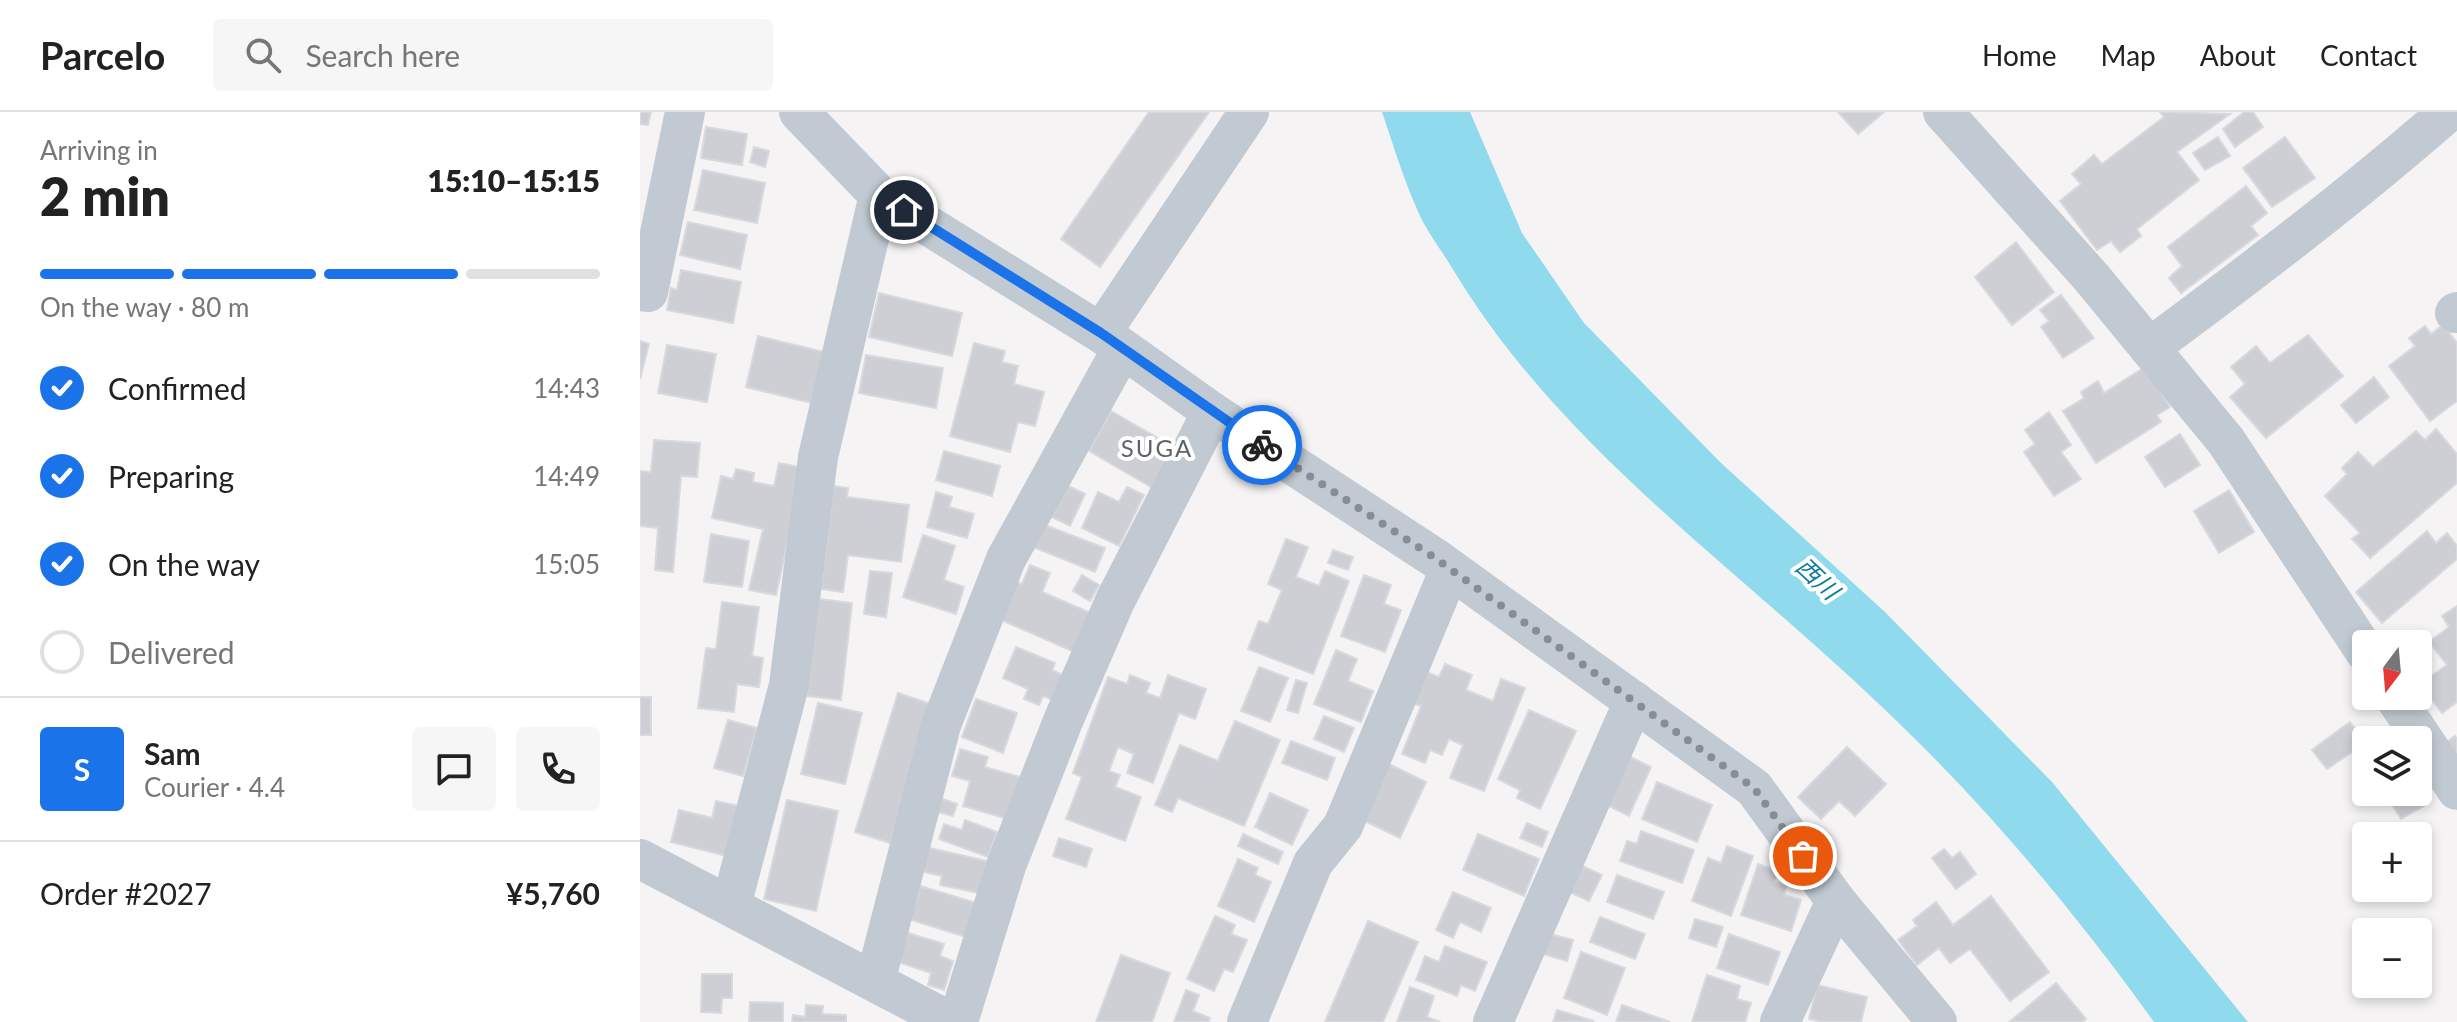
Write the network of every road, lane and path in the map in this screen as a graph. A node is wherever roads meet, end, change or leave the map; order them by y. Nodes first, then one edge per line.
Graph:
1 (685, 112) edge
2 (799, 112) edge
3 (1249, 112) edge
4 (1943, 112) edge
5 (2448, 112) edge
6 (879, 195) junction
7 (640, 291) edge
8 (1112, 341) junction
9 (2149, 348) junction
10 (1212, 412) junction
11 (1450, 569) junction
12 (2352, 632) edge
13 (1634, 701) junction
14 (2403, 710) edge
15 (2457, 790) edge
16 (640, 859) edge
17 (1836, 901) junction
18 (731, 906) junction
19 (875, 982) junction
20 (1921, 1014) edge
21 (951, 1022) edge
22 (958, 1022) edge
23 (1247, 1022) edge
24 (1493, 1022) edge
25 (1780, 1022) edge

1 - 7 street
2 - 6 street
3 - 8 street
4 - 9 street
5 - 9 street
6 - 8 street
6 - 18 street
8 - 10 street
8 - 19 street
9 - 12 street
10 - 11 street
10 - 22 street
11 - 13 street
11 - 23 street
13 - 17 street
13 - 24 street
14 - 15 street
16 - 18 street
17 - 20 street
17 - 25 street
18 - 19 street
19 - 21 street

